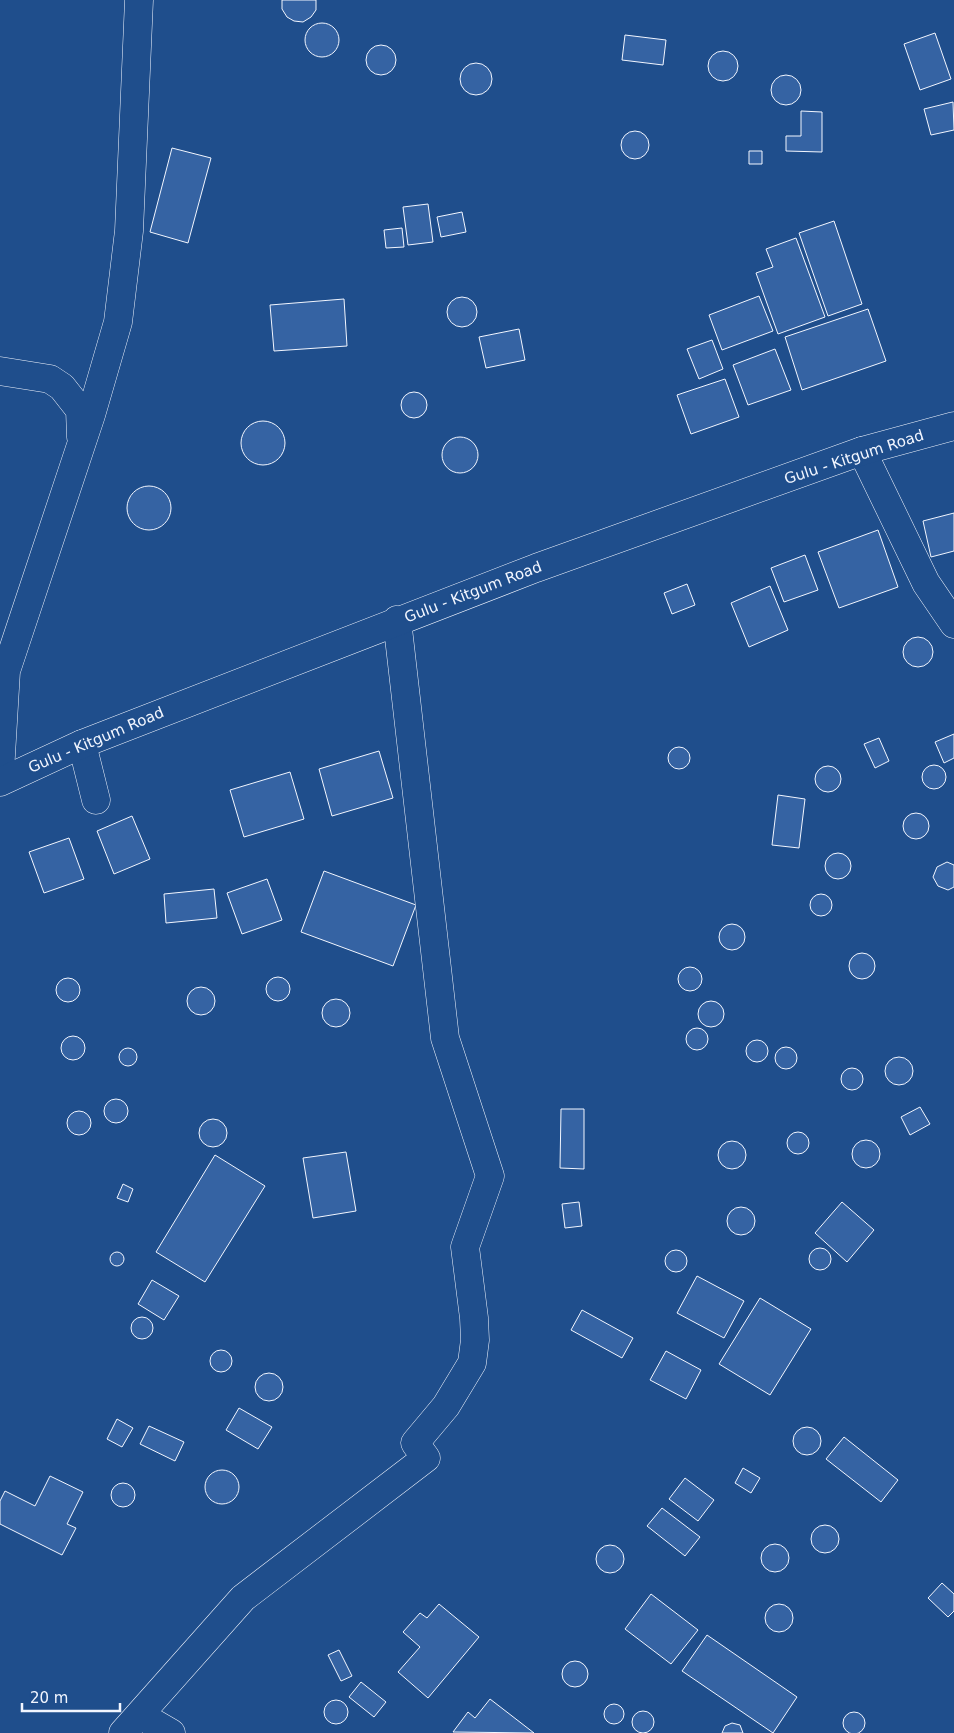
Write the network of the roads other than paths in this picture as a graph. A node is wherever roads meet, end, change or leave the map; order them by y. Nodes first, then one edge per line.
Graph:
1 (139, 0) edge
2 (0, 371) edge
3 (954, 426) edge
4 (81, 445) junction
5 (862, 451) junction
6 (397, 620) junction
7 (954, 624) edge
8 (82, 744) junction
9 (0, 772) edge
10 (0, 782) edge
11 (96, 800) dead end
12 (131, 1724) edge
13 (171, 1733) edge

1 - 4 street
2 - 4 street
3 - 5 street, Gulu - Kitgum Road
4 - 9 street
5 - 6 street, Gulu - Kitgum Road
5 - 7 street
6 - 8 street, Gulu - Kitgum Road
6 - 12 street
8 - 10 street, Gulu - Kitgum Road
8 - 11 street
12 - 13 street

